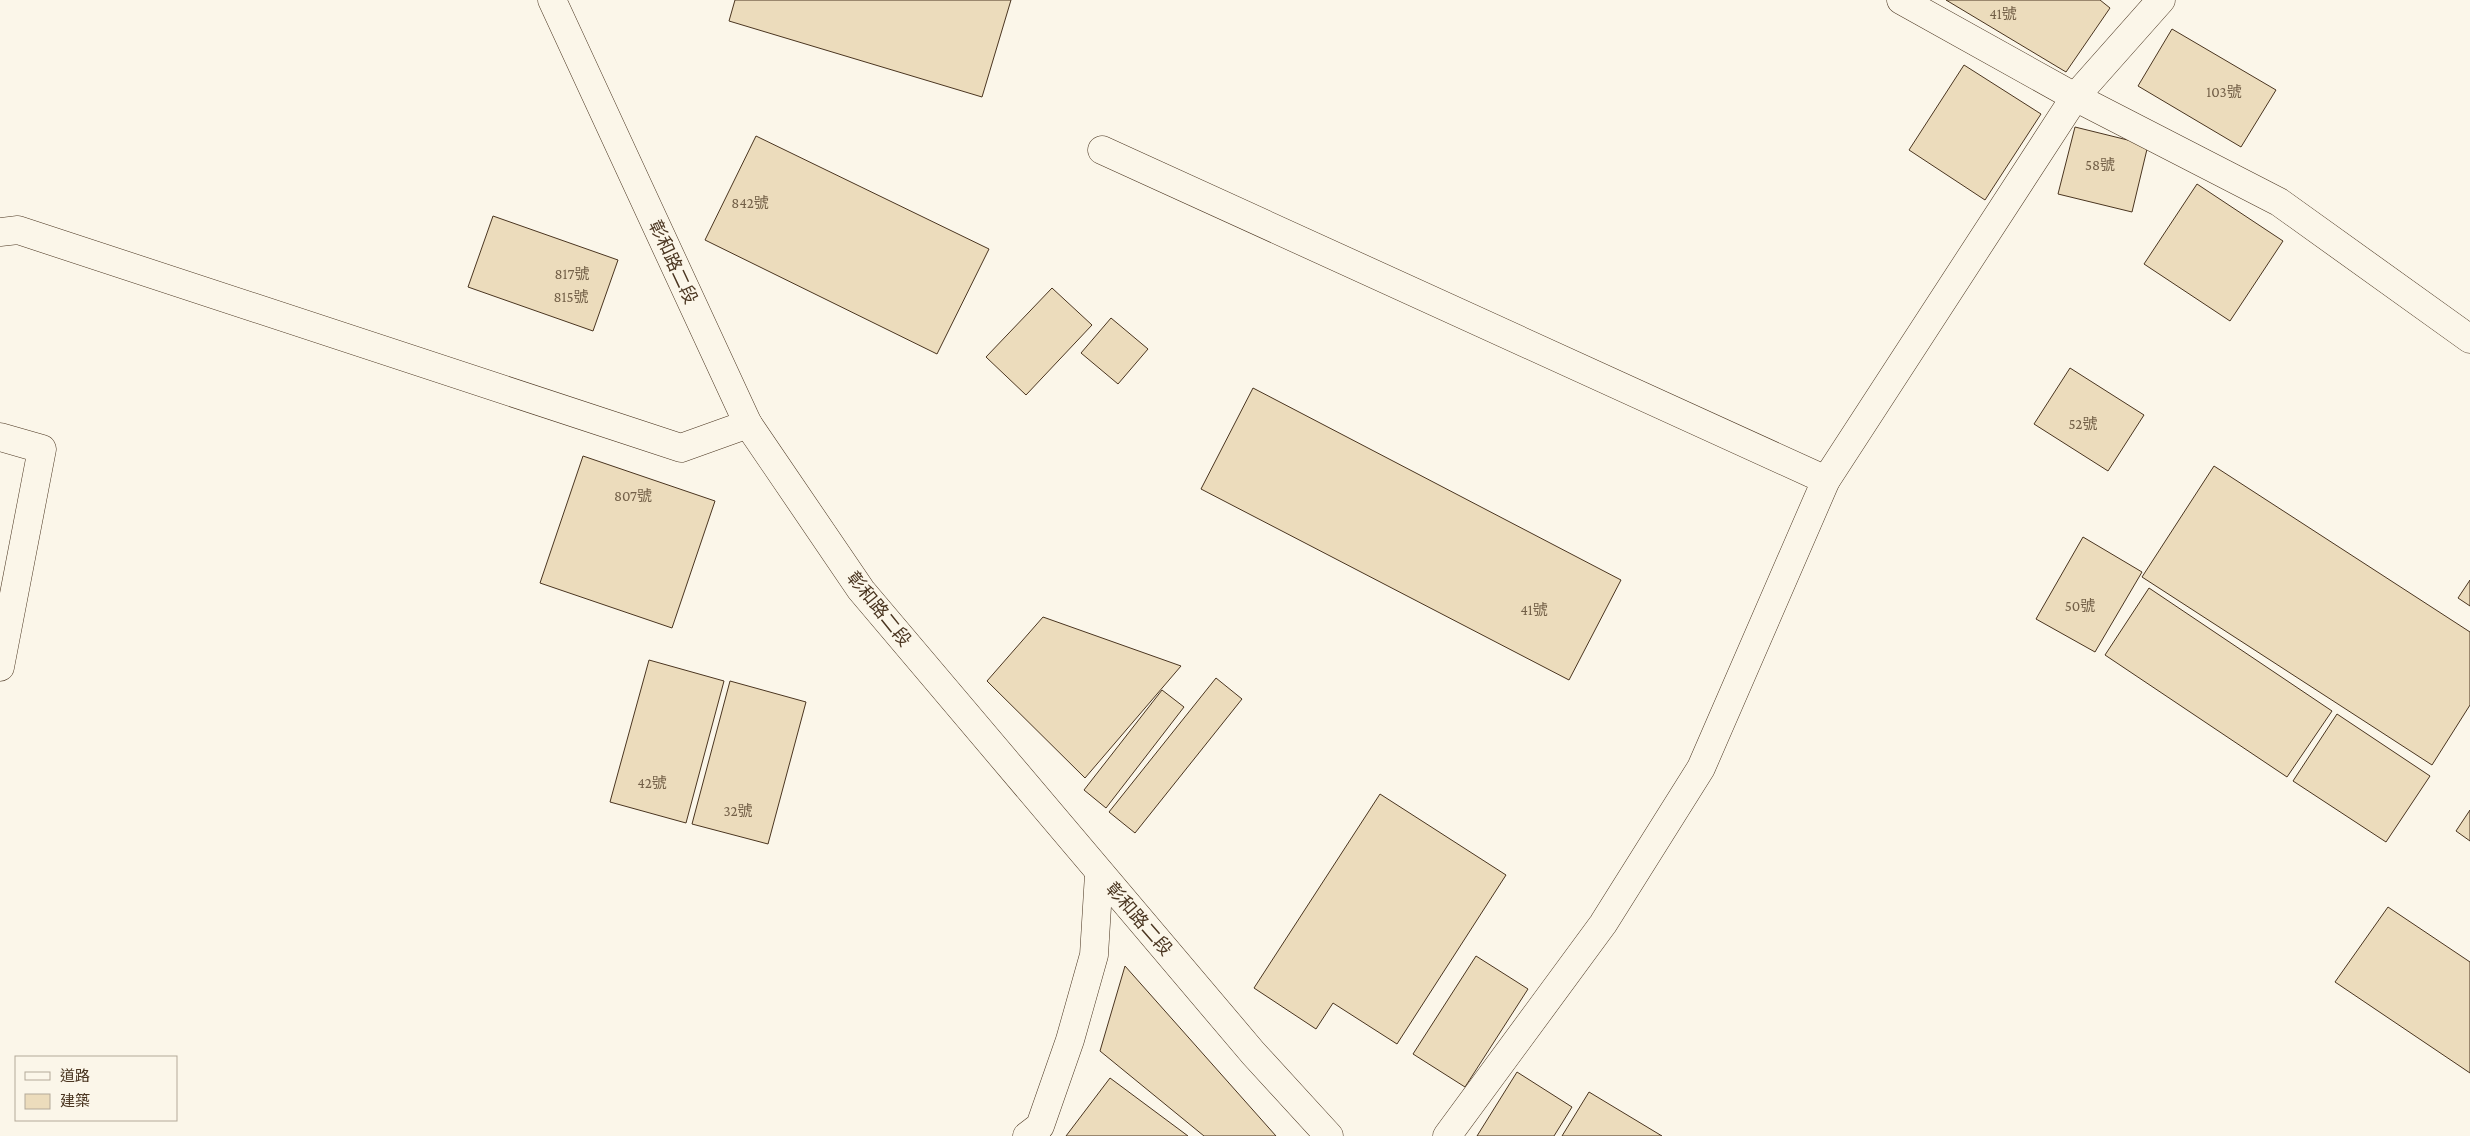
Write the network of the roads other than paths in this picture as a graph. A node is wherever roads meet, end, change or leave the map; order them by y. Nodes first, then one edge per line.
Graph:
1 (552, 0) edge
2 (1901, 0) edge
3 (2161, 0) edge
4 (2075, 97) junction
5 (1102, 150) dead end
6 (0, 232) edge
7 (2470, 339) edge
8 (748, 424) junction
9 (0, 437) edge
10 (1826, 480) junction
11 (0, 667) edge
12 (1099, 874) junction
13 (1027, 1136) edge
14 (1329, 1136) edge
15 (1447, 1136) edge

1 - 8 street, 彰和路二段
2 - 4 street
3 - 4 street
4 - 7 street
4 - 10 street
5 - 10 street
6 - 8 street
8 - 12 street, 彰和路二段
9 - 11 street
10 - 15 street
12 - 13 street
12 - 14 street, 彰和路二段

